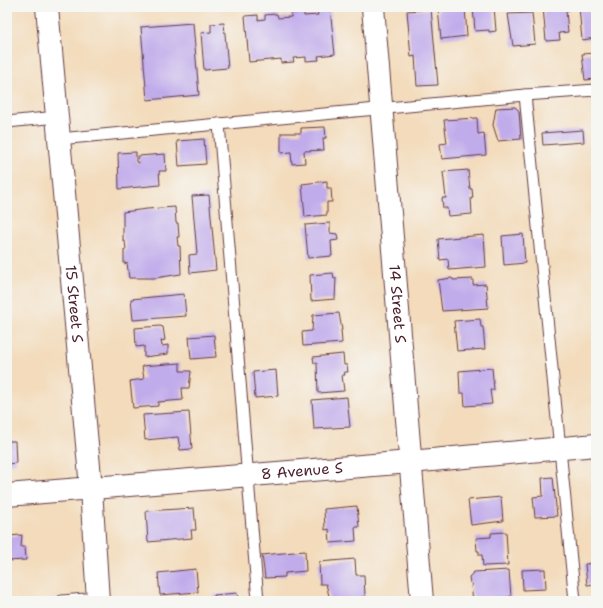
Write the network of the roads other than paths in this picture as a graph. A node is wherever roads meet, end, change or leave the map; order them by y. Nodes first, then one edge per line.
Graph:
1 (47, 7) edge
2 (372, 7) edge
3 (596, 90) edge
4 (525, 95) junction
5 (381, 108) junction
6 (57, 117) junction
7 (7, 122) edge
8 (219, 124) junction
9 (59, 139) junction
10 (596, 445) edge
11 (559, 448) junction
12 (410, 462) junction
13 (248, 475) junction
14 (91, 488) junction
15 (7, 495) edge
16 (98, 599) edge
17 (62, 601) edge
18 (258, 601) edge
19 (422, 601) edge
20 (575, 601) edge

1 - 6 street, 15 Street S
2 - 5 street, 14 Street S
3 - 4 lane
4 - 5 lane
4 - 11 lane
5 - 8 lane
5 - 12 street, 14 Street S
6 - 7 lane
6 - 9 street, 15 Street S
8 - 9 lane
8 - 13 lane
9 - 14 street, 15 Street S
10 - 11 street, 8 Avenue S
11 - 12 street, 8 Avenue S
11 - 20 lane
12 - 13 street, 8 Avenue S
12 - 19 street, 14 Street S
13 - 14 street, 8 Avenue S
13 - 18 lane
14 - 15 street, 8 Avenue S
14 - 16 street, 15 Street S
16 - 17 lane

